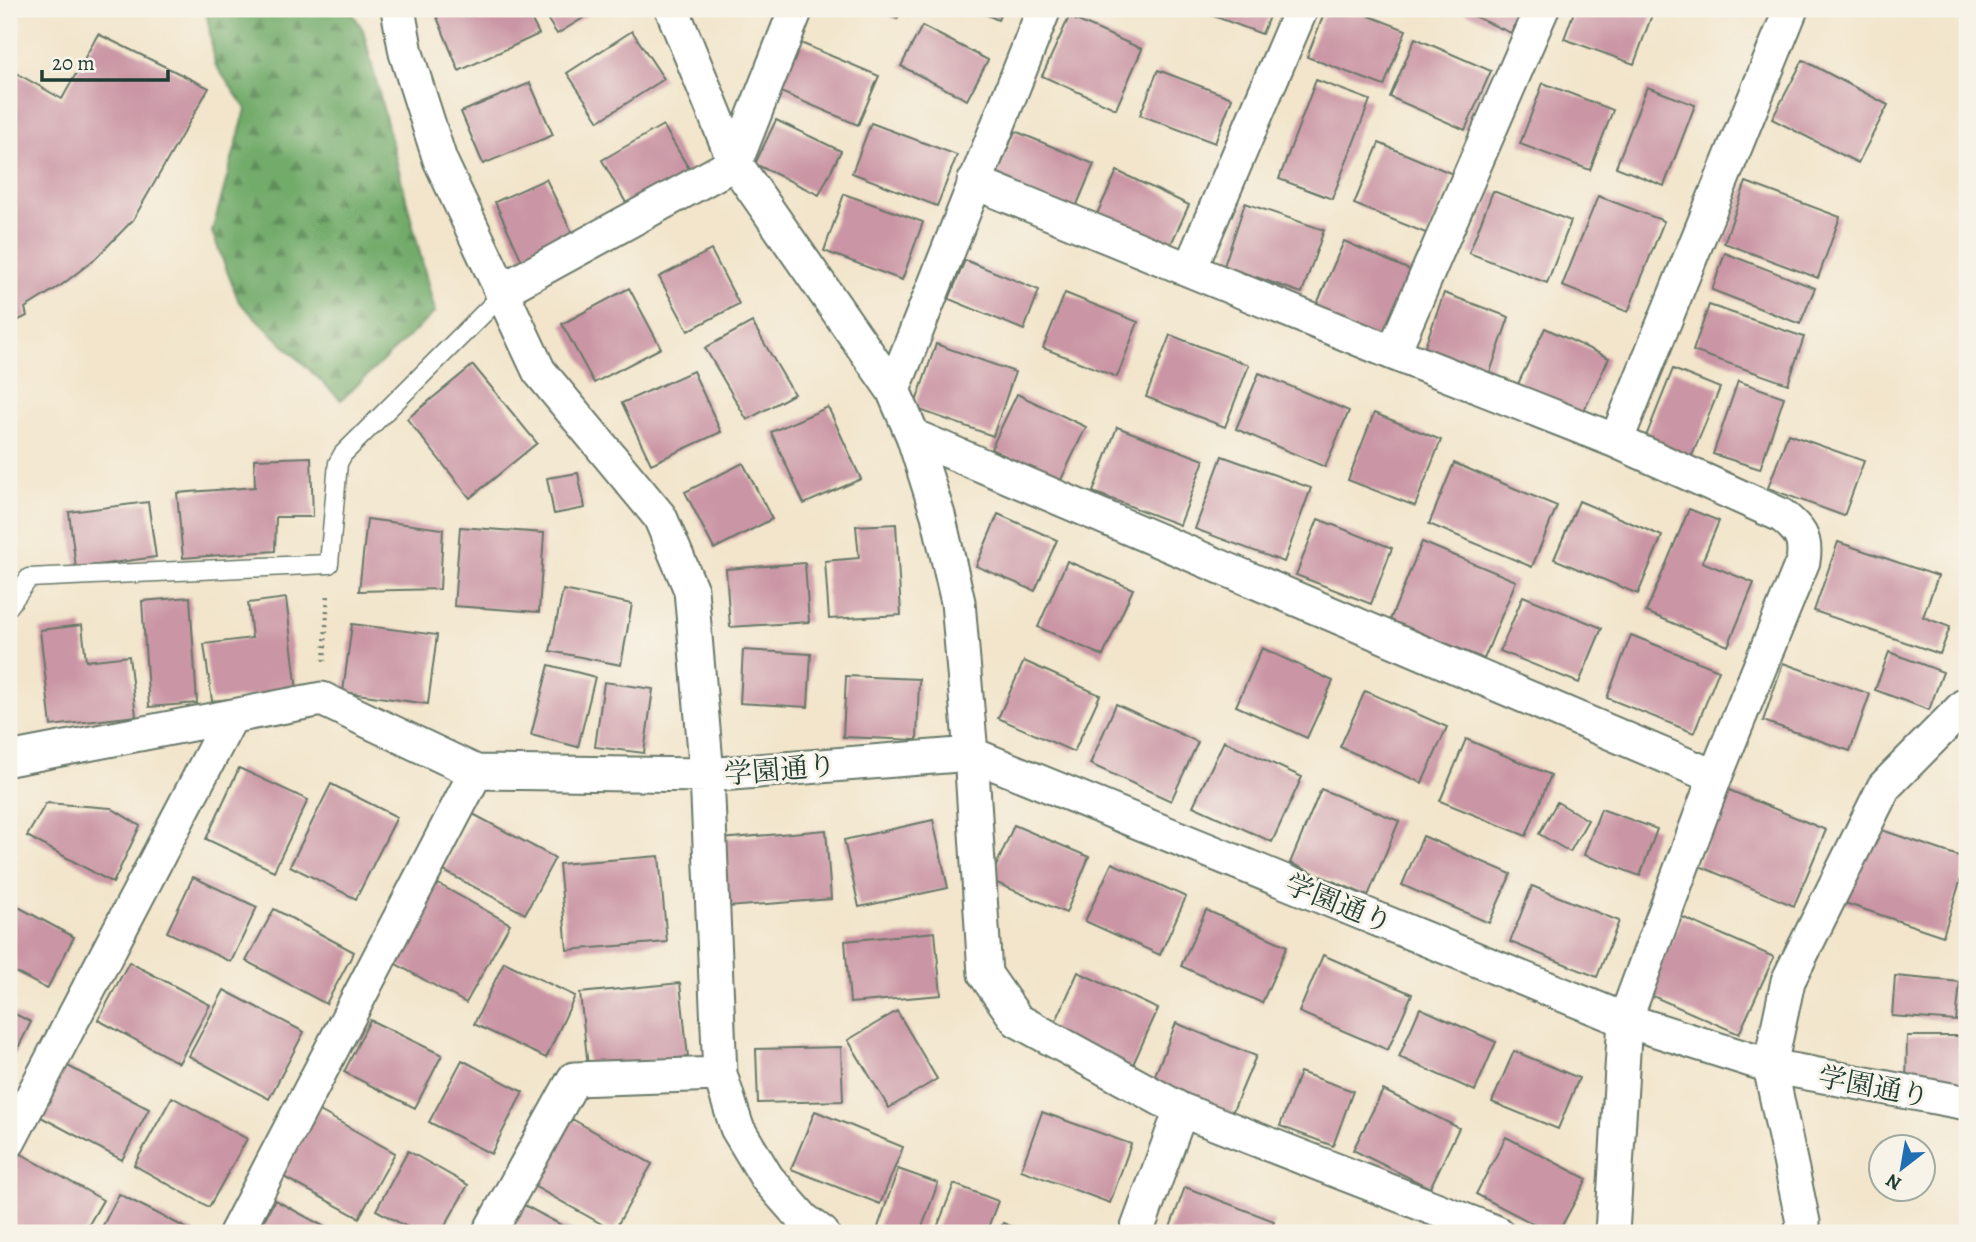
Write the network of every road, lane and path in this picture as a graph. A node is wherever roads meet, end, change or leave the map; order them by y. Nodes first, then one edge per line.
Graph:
1 (398, 9) edge
2 (672, 9) edge
3 (796, 9) edge
4 (1044, 9) edge
5 (1301, 9) edge
6 (1542, 9) edge
7 (1791, 9) edge
8 (736, 163) junction
9 (974, 182) junction
10 (1190, 269) junction
11 (501, 293) junction
12 (1393, 353) junction
13 (892, 390) junction
14 (913, 436) junction
15 (1616, 441) junction
16 (329, 564) junction
17 (9, 606) edge
18 (322, 699) junction
19 (1967, 706) edge
20 (231, 717) junction
21 (971, 754) junction
22 (9, 759) edge
23 (476, 772) junction
24 (707, 775) junction
25 (1715, 777) junction
26 (1625, 1020) junction
27 (1770, 1066) junction
28 (720, 1074) junction
29 (1967, 1103) edge
30 (1181, 1110) junction
31 (9, 1141) edge
32 (236, 1233) edge
33 (489, 1233) edge
34 (822, 1233) edge
35 (1136, 1233) edge
36 (1497, 1233) edge
37 (1612, 1233) edge
38 (1801, 1233) edge

1 - 11 street
2 - 8 street
3 - 8 street
4 - 9 street
5 - 10 street
6 - 12 street
7 - 15 street
8 - 11 street
8 - 13 street
9 - 10 street
9 - 13 street
10 - 12 street
11 - 16 lane
11 - 24 street
12 - 15 street
13 - 14 street
14 - 21 street
14 - 25 street
15 - 25 street
16 - 17 lane
16 - 18 path
18 - 20 street
18 - 23 street
19 - 27 street
20 - 22 street
20 - 31 street
21 - 24 street, 学園通り
21 - 26 street, 学園通り
21 - 30 street
23 - 24 street, 学園通り
23 - 32 street
24 - 28 street
25 - 26 street
26 - 27 street, 学園通り
26 - 37 street
27 - 29 street, 学園通り
27 - 38 street
28 - 33 street
28 - 34 street
30 - 35 street
30 - 36 street

